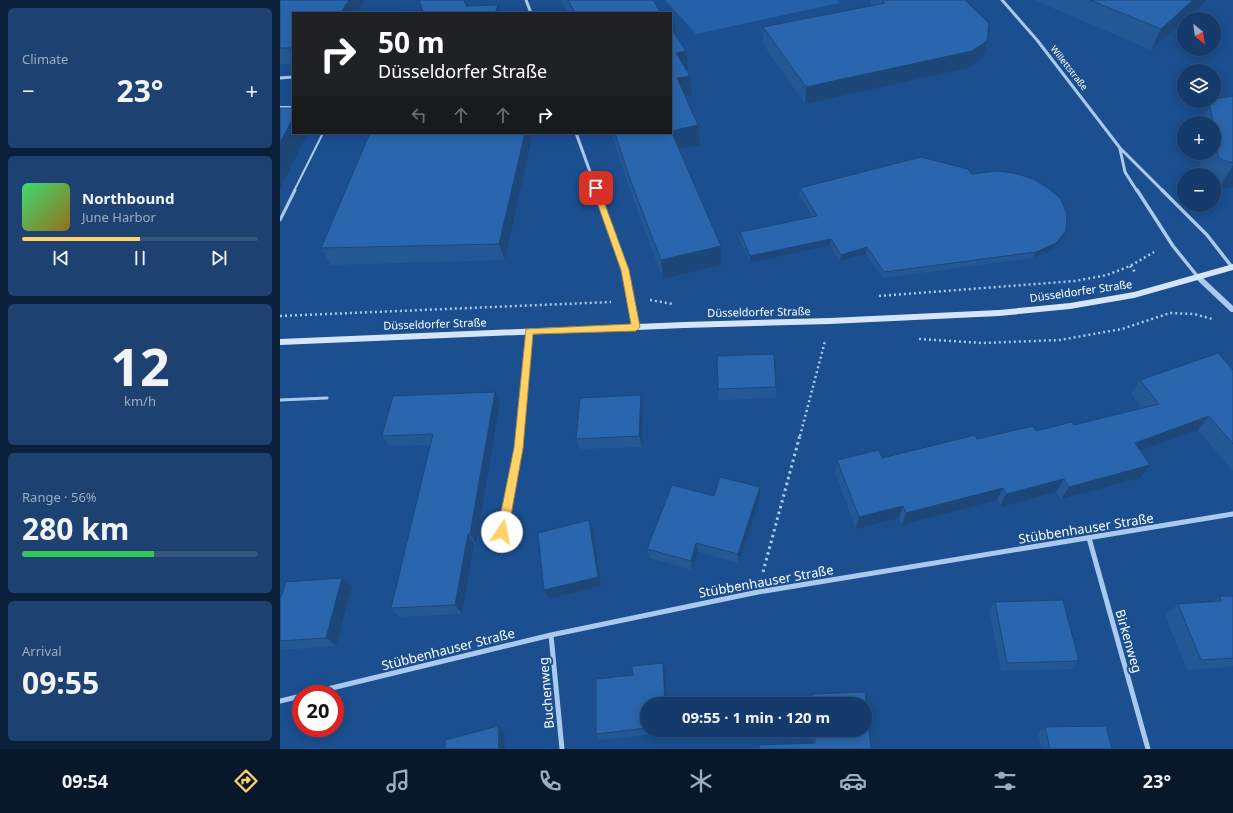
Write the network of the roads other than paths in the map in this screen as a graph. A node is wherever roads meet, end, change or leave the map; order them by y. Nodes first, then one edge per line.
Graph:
1 (526, 0) edge
2 (1002, 0) edge
3 (531, 12) edge
4 (280, 78) edge
5 (292, 78) edge
6 (280, 107) edge
7 (292, 107) edge
8 (323, 134) edge
9 (576, 134) edge
10 (1120, 148) junction
11 (280, 220) edge
12 (1233, 267) edge
13 (1198, 278) junction
14 (1233, 310) edge
15 (636, 327) junction
16 (529, 331) junction
17 (280, 342) edge
18 (327, 398) dead end
19 (280, 400) edge
20 (1233, 514) edge
21 (502, 532) dead end
22 (1088, 538) junction
23 (552, 635) junction
24 (344, 685) edge
25 (292, 698) edge
26 (280, 701) edge
27 (562, 749) edge
28 (1148, 749) edge

1 - 3 street
2 - 10 street, Willettstraße
4 - 5 street
6 - 7 lane
8 - 11 lane
9 - 15 street
10 - 12 street, Willettstraße
10 - 13 street, Willettstraße
12 - 13 main road, Düsseldorfer Straße
13 - 14 street
13 - 15 main road, Düsseldorfer Straße
15 - 16 main road, Düsseldorfer Straße
16 - 17 main road, Düsseldorfer Straße
16 - 21 lane
18 - 19 lane
20 - 22 street, Stübbenhauser Straße
22 - 23 street, Stübbenhauser Straße
22 - 28 street, Birkenweg
23 - 24 street, Stübbenhauser Straße
23 - 27 street, Buchenweg
25 - 26 street

